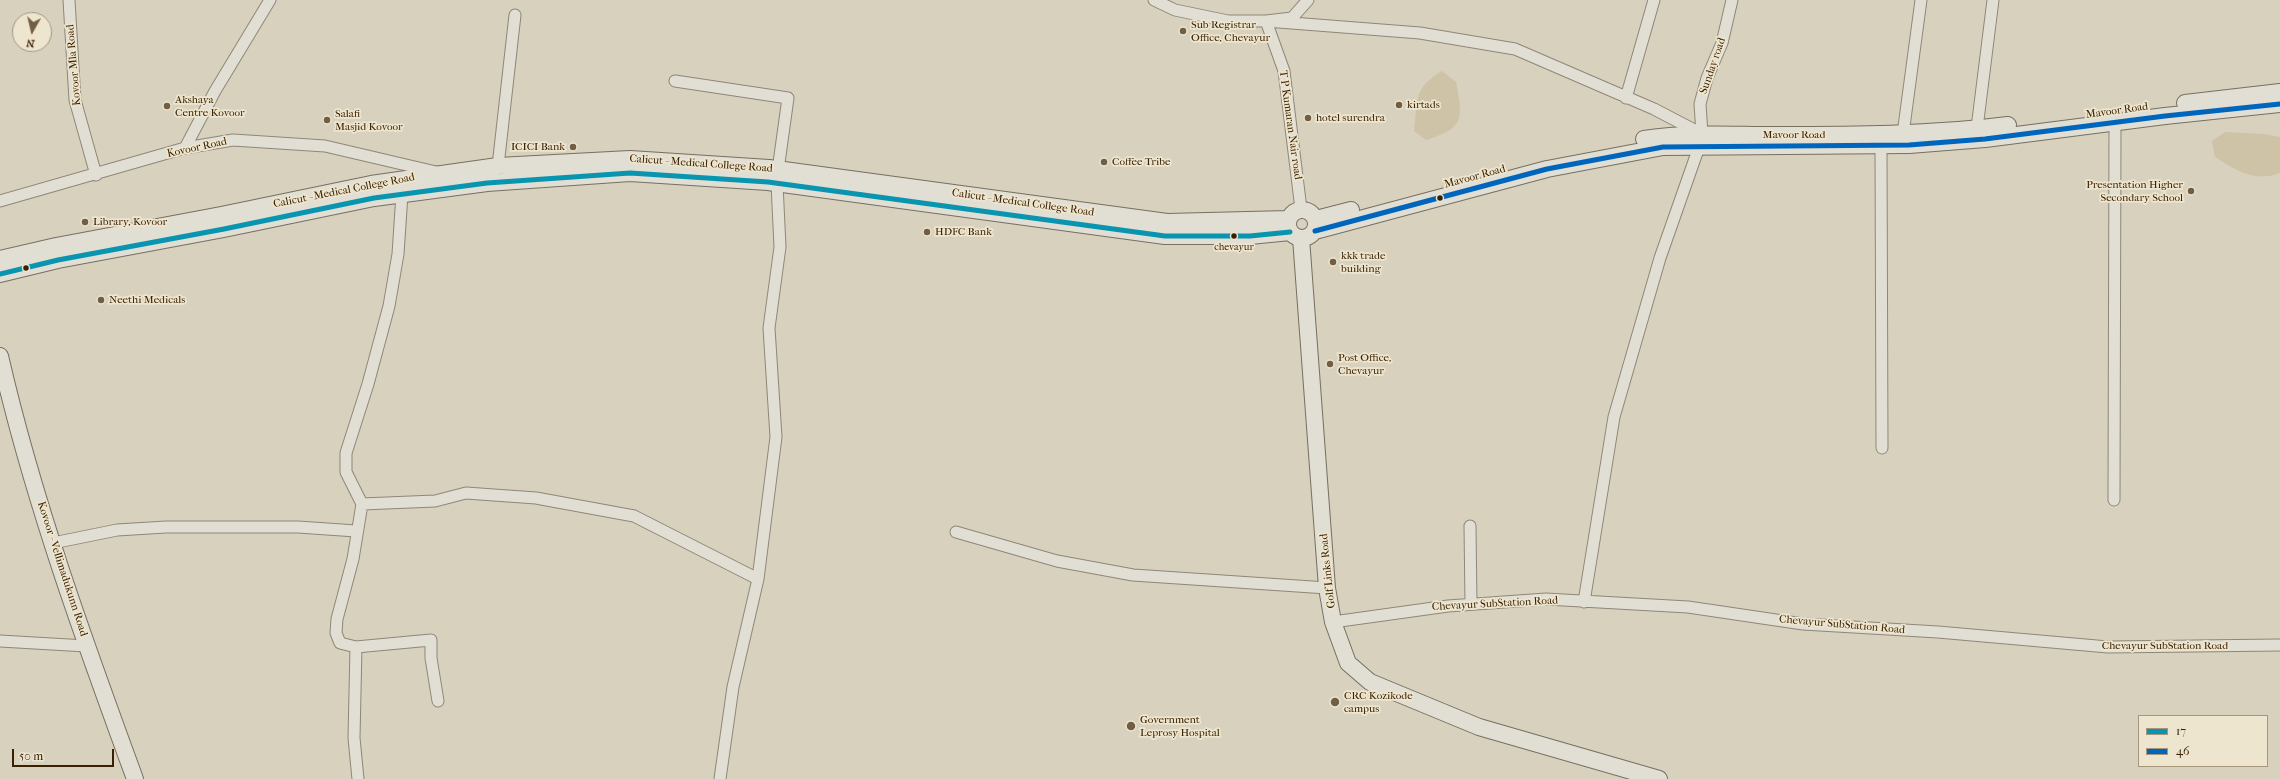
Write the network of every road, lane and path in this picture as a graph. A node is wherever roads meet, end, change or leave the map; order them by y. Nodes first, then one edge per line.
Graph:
1 (69, 0) edge
2 (270, 0) edge
3 (1154, 0) edge
4 (1308, 0) edge
5 (1654, 0) edge
6 (1732, 0) edge
7 (1921, 0) edge
8 (1993, 0) edge
9 (515, 15) dead end
10 (1266, 21) junction
11 (674, 80) dead end
12 (2280, 92) edge
13 (1626, 98) junction
14 (2280, 104) edge
15 (2115, 122) junction
16 (1977, 128) junction
17 (1903, 134) junction
18 (1700, 140) junction
19 (1881, 146) junction
20 (185, 148) junction
21 (498, 166) junction
22 (445, 174) junction
23 (96, 175) junction
24 (777, 177) junction
25 (466, 178) junction
26 (402, 194) junction
27 (0, 201) edge
28 (1301, 209) joint
29 (1302, 228) junction
30 (0, 259) edge
31 (0, 274) edge
32 (0, 356) edge
33 (1882, 448) dead end
34 (2114, 500) dead end
35 (362, 504) junction
36 (1470, 526) dead end
37 (356, 532) junction
38 (956, 532) dead end
39 (53, 542) junction
40 (758, 579) junction
41 (1328, 588) junction
42 (1584, 602) junction
43 (1471, 604) junction
44 (1333, 622) junction
45 (0, 641) edge
46 (2280, 645) edge
47 (86, 646) junction
48 (356, 647) junction
49 (438, 700) dead end
50 (135, 779) edge
51 (358, 779) edge
52 (720, 779) edge
53 (1659, 779) edge

1 - 23 street, Kovoor Mla Road
2 - 20 street
3 - 10 street
4 - 10 street
5 - 13 street
6 - 18 street, Sunday road
7 - 17 street
8 - 16 street
9 - 21 street
10 - 13 street
10 - 28 street, T P Kumaran Nair road
11 - 24 street
12 - 16 main road, Mavoor Road
13 - 18 street
14 - 15 main road, Mavoor Road
15 - 19 main road, Mavoor Road
15 - 34 street
16 - 17 main road, Mavoor Road
17 - 18 main road, Mavoor Road
18 - 19 main road, Mavoor Road
18 - 29 main road, Mavoor Road
18 - 42 street
19 - 33 street
20 - 22 street, Kovoor Road
20 - 23 street, Kovoor Road
21 - 24 main road, Calicut - Medical College Road
21 - 25 main road, Calicut - Medical College Road
22 - 25 main road, Calicut - Medical College Road
22 - 30 main road, Calicut - Medical College Road
23 - 27 street, Kovoor Road
24 - 25 main road
24 - 29 main road, Mavoor Road
24 - 40 street
25 - 26 main road
26 - 31 main road
26 - 35 street
28 - 29 main road
29 - 41 main road, Golf Links Road
32 - 39 main road, Kovoor - Vellimadukunn Road
35 - 37 street
35 - 40 street
36 - 43 street
37 - 39 street
37 - 48 street
38 - 41 street
39 - 47 main road, Kovoor - Vellimadukunn Road
40 - 52 street
41 - 44 main road, Golf Links Road
42 - 43 street, Chevayur SubStation Road
42 - 46 street, Chevayur SubStation Road
43 - 44 street, Chevayur SubStation Road
44 - 53 main road, Golf Links Road
45 - 47 street
47 - 50 main road, Kovoor - Vellimadukunn Road
48 - 49 street
48 - 51 street

